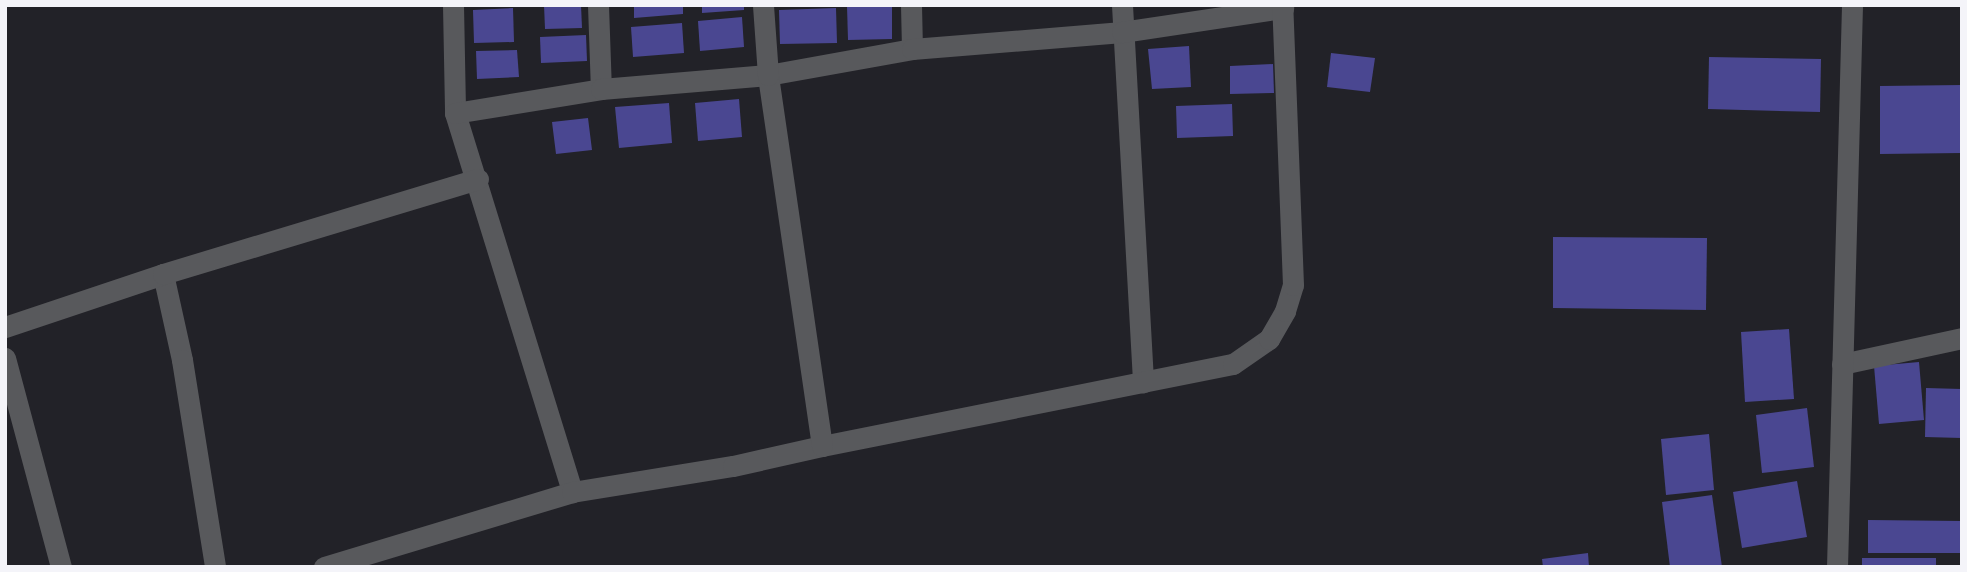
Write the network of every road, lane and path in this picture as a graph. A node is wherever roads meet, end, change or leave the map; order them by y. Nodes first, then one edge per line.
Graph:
1 (453, 5) edge
2 (598, 5) edge
3 (763, 5) edge
4 (911, 5) edge
5 (1122, 5) edge
6 (1852, 5) edge
7 (1283, 7) edge
8 (1122, 32) junction
9 (912, 49) junction
10 (768, 75) junction
11 (601, 89) junction
12 (455, 113) junction
13 (478, 179) junction
14 (163, 274) junction
15 (5, 327) edge
16 (1962, 338) edge
17 (5, 358) edge
18 (1842, 364) junction
19 (1143, 382) junction
20 (822, 446) junction
21 (572, 492) junction
22 (61, 567) edge
23 (215, 567) edge
24 (324, 567) edge
25 (1838, 567) edge

1 - 12 street
2 - 11 street
3 - 10 street
4 - 9 street
5 - 8 street
6 - 18 street
7 - 8 street
7 - 19 street
8 - 9 street
8 - 19 street
9 - 10 street
10 - 11 street
10 - 20 street
11 - 12 street
12 - 13 street
13 - 14 street
13 - 21 street
14 - 15 street
14 - 23 street
16 - 18 street
17 - 22 street
18 - 25 street
19 - 20 street
20 - 21 street
21 - 24 street

